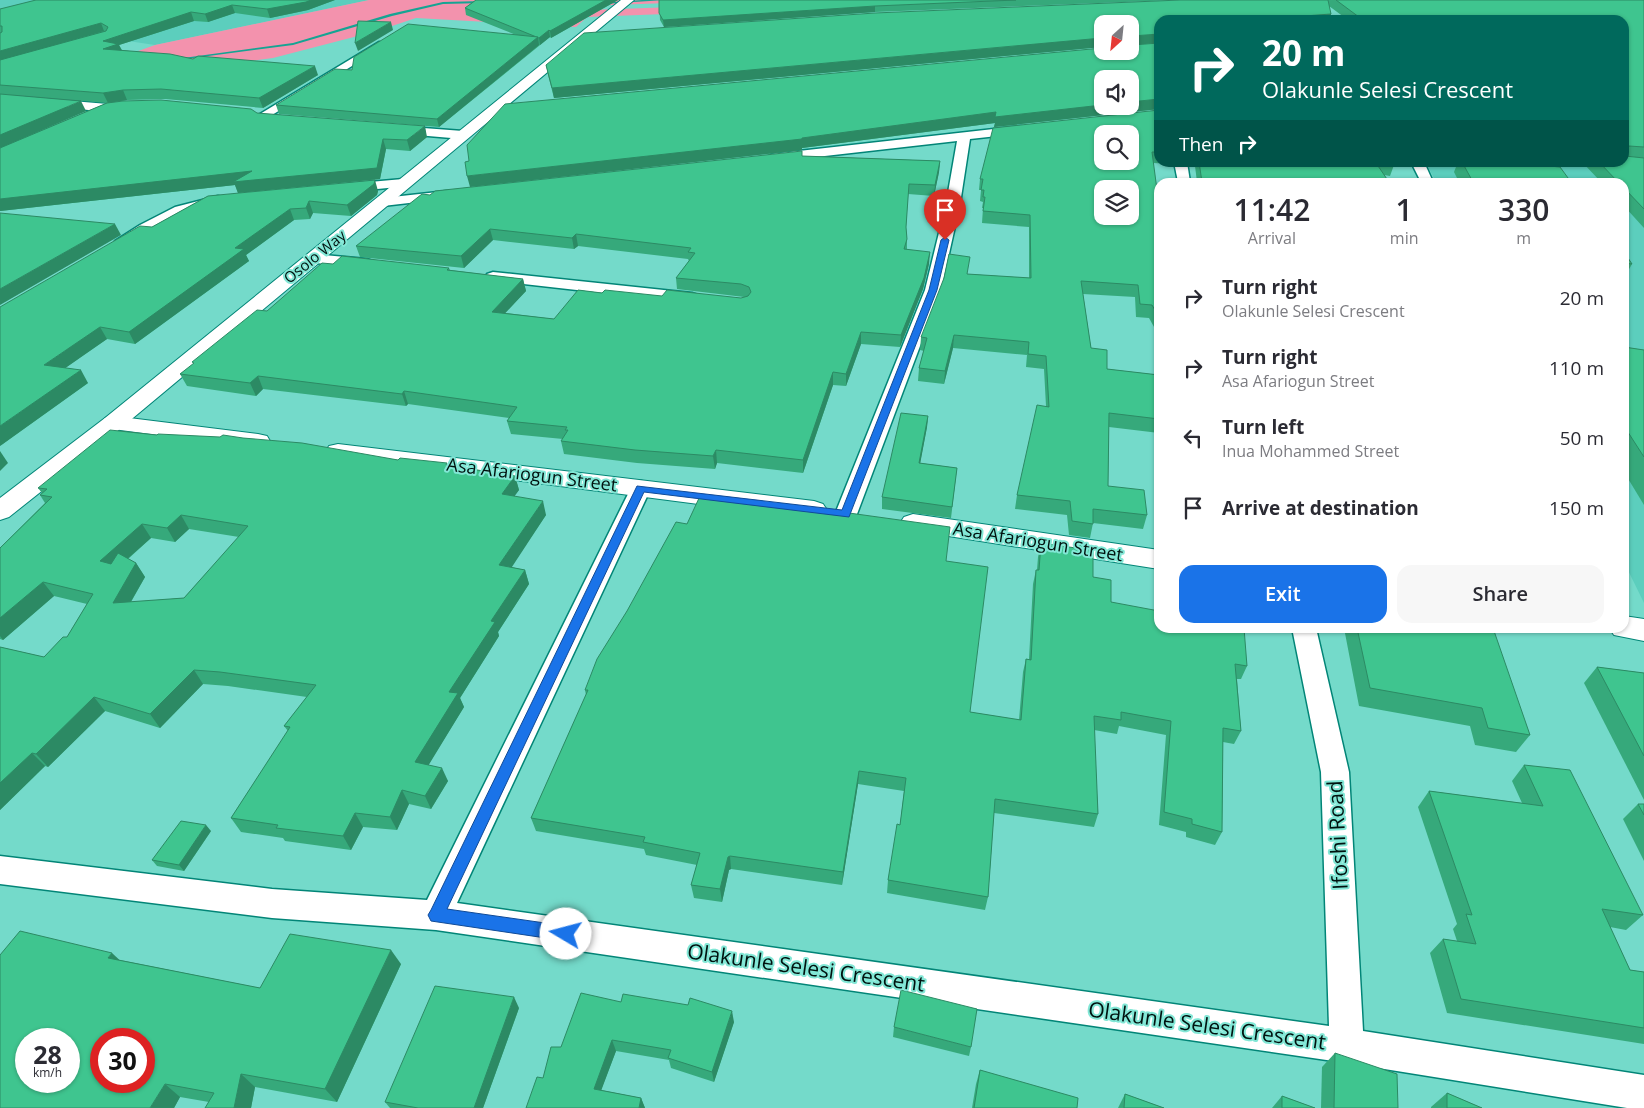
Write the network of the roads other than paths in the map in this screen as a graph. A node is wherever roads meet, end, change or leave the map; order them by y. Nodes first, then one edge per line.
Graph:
1 (628, 0) edge
2 (601, 37) edge
3 (390, 38) edge
4 (581, 38) junction
5 (0, 98) edge
6 (121, 106) edge
7 (108, 108) junction
8 (513, 108) edge
9 (494, 110) junction
10 (81, 120) edge
11 (296, 121) edge
12 (385, 129) edge
13 (1032, 129) edge
14 (464, 135) junction
15 (964, 137) junction
16 (757, 160) edge
17 (403, 183) junction
18 (336, 189) edge
19 (462, 194) edge
20 (231, 199) edge
21 (384, 202) junction
22 (109, 249) edge
23 (313, 258) junction
24 (381, 266) edge
25 (479, 276) edge
26 (703, 299) edge
27 (113, 423) junction
28 (280, 444) edge
29 (319, 449) edge
30 (641, 488) junction
31 (0, 511) edge
32 (855, 515) joint
33 (894, 521) edge
34 (1154, 559) edge
35 (1305, 633) edge
36 (0, 870) edge
37 (436, 915) junction
38 (1347, 1046) junction
39 (1644, 1093) edge

1 - 4 main road, Osolo Way
2 - 4 street
3 - 11 street
4 - 9 main road, Osolo Way
5 - 7 street
6 - 7 street
7 - 10 street
8 - 9 street
9 - 14 main road, Osolo Way
12 - 14 street
13 - 15 street
14 - 17 main road, Osolo Way
15 - 16 street
15 - 32 street
17 - 18 street
17 - 21 main road, Osolo Way
19 - 21 street
20 - 22 street
21 - 23 main road, Osolo Way
23 - 24 street
23 - 27 main road, Osolo Way
25 - 26 street
27 - 28 main road
27 - 31 main road, Osolo Way
29 - 30 main road, Asa Afariogun Street
30 - 32 main road, Asa Afariogun Street
30 - 37 street
33 - 34 main road, Asa Afariogun Street
35 - 38 street, Ifoshi Road
36 - 37 street, Olakunle Selesi Crescent
37 - 38 street, Olakunle Selesi Crescent
38 - 39 street, Olakunle Selesi Crescent

